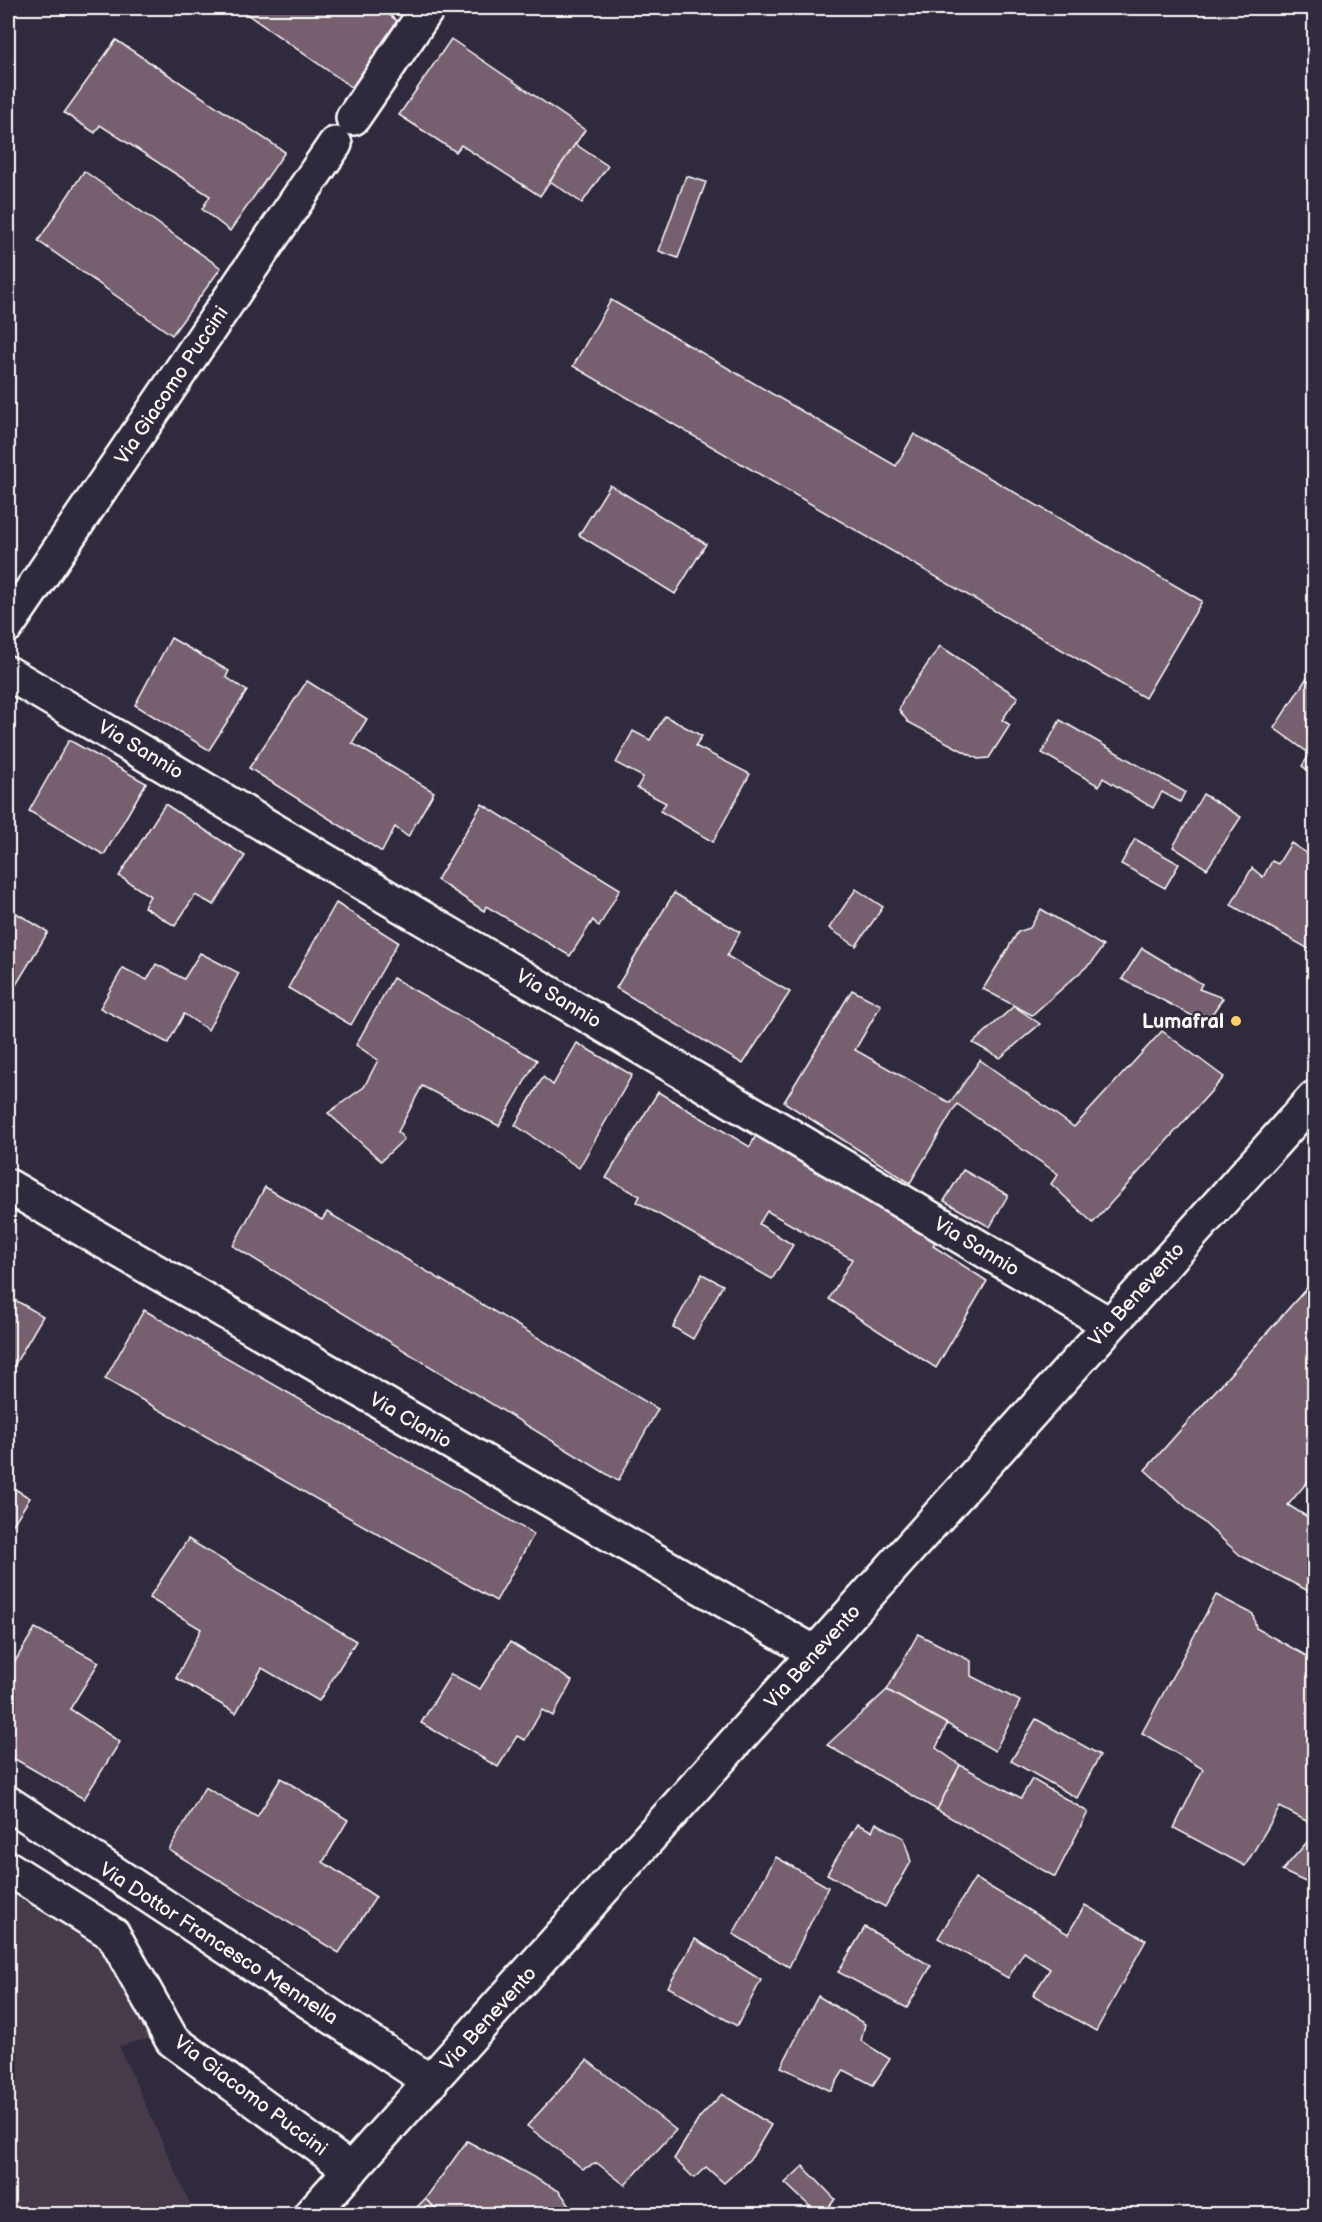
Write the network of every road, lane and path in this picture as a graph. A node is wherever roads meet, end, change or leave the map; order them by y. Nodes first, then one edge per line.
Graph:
1 (428, 8) edge
2 (8, 625) edge
3 (8, 673) edge
4 (1314, 1098) edge
5 (8, 1186) edge
6 (1109, 1324) junction
7 (814, 1653) junction
8 (8, 1803) edge
9 (8, 1868) edge
10 (431, 2082) junction
11 (351, 2170) junction
12 (311, 2214) edge

1 - 2 street, Via Giacomo Puccini
3 - 6 street, Via Sannio
4 - 6 street, Via Benevento
5 - 7 street, Via Clanio
6 - 7 street, Via Benevento
7 - 10 street, Via Benevento
8 - 10 street, Via Dottor Francesco Mennella
9 - 11 street, Via Giacomo Puccini
10 - 11 street, Via Benevento
11 - 12 street, Via Benevento

